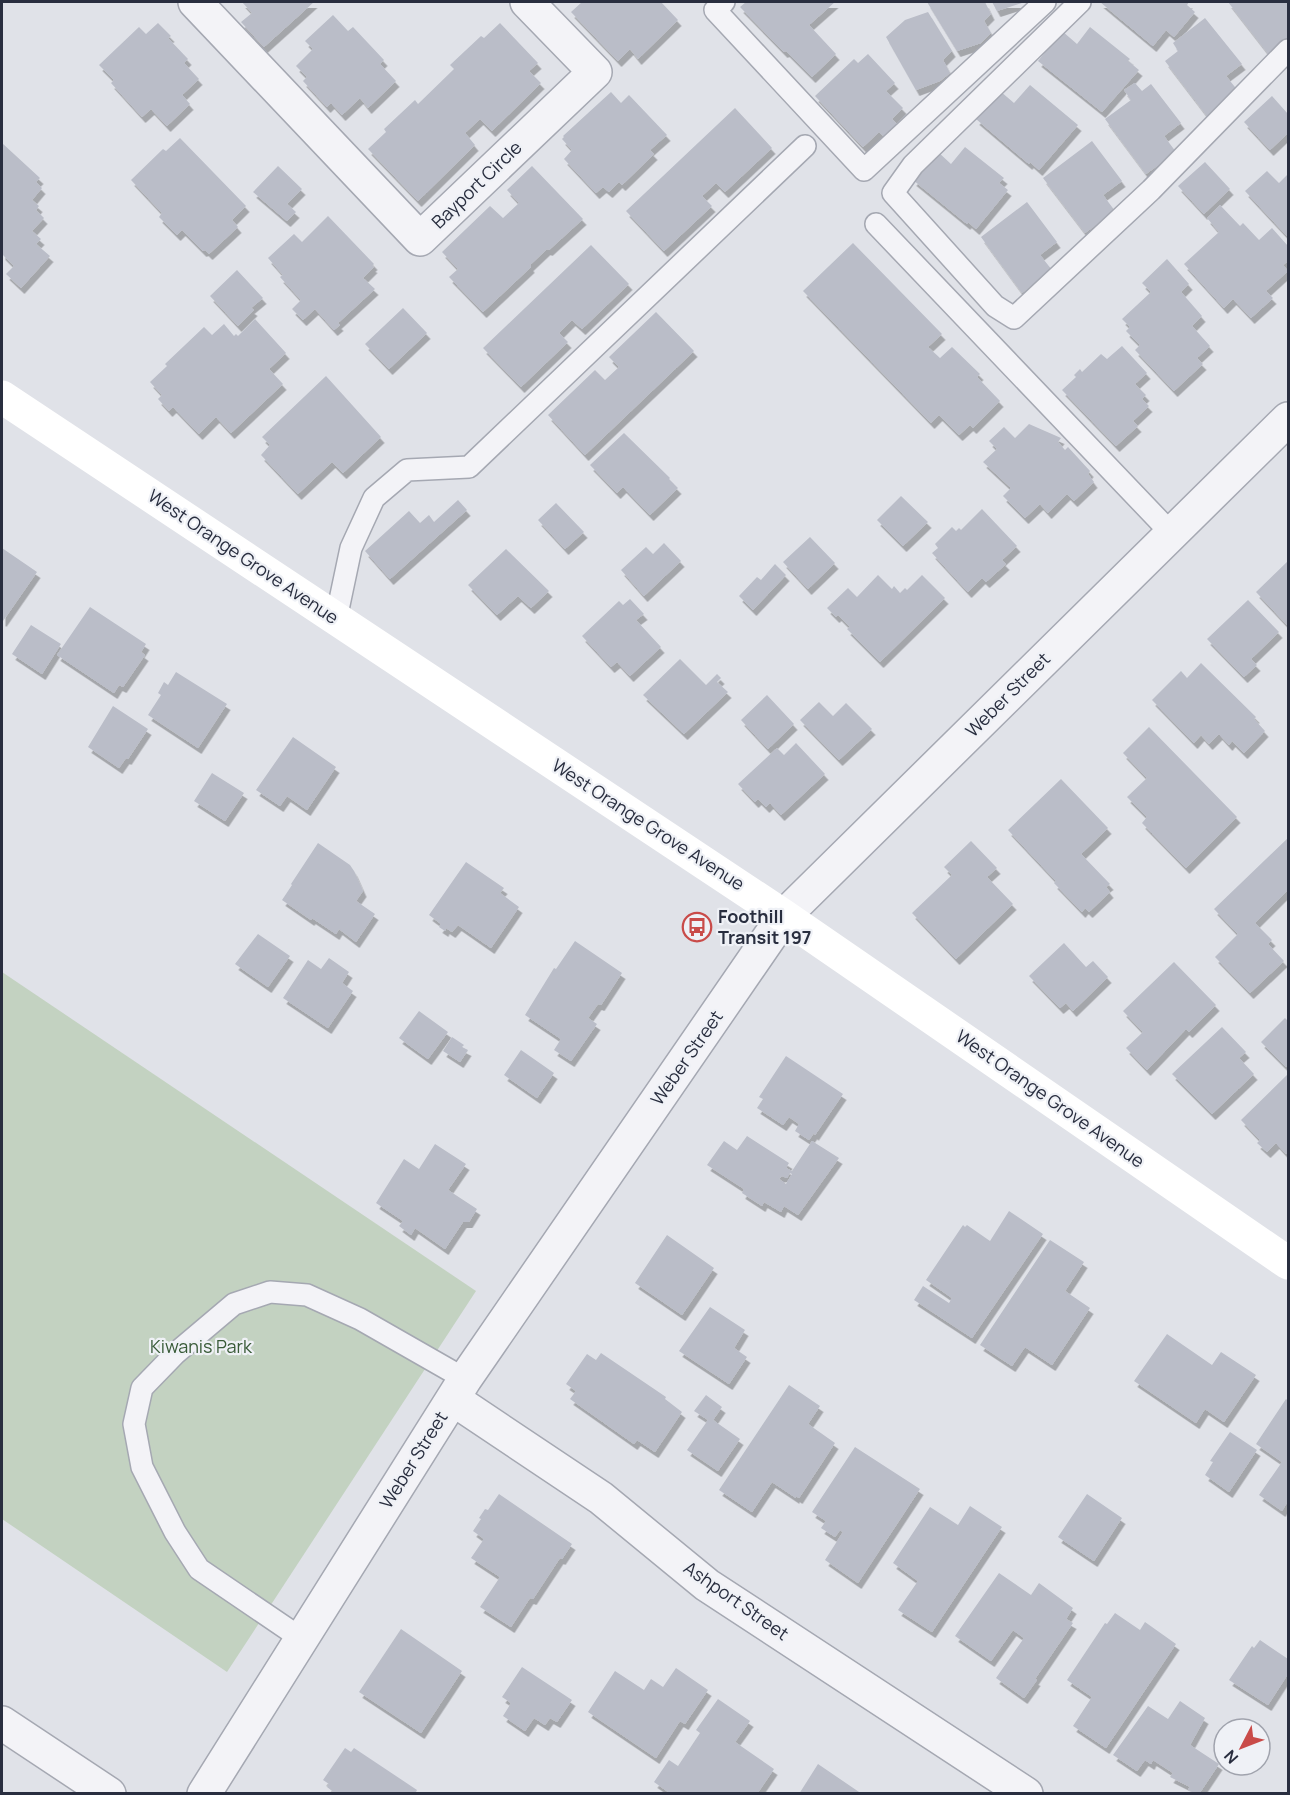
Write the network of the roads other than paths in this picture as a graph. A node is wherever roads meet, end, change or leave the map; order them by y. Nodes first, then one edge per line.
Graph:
1 (195, 2) edge
2 (527, 2) edge
3 (724, 2) edge
4 (1045, 2) edge
5 (1080, 2) edge
6 (1288, 50) edge
7 (805, 146) dead end
8 (876, 225) dead end
9 (2, 397) edge
10 (1288, 418) edge
11 (1172, 534) junction
12 (336, 619) junction
13 (784, 916) junction
14 (1288, 1263) edge
15 (459, 1389) junction
16 (302, 1639) junction
17 (2, 1723) edge
18 (109, 1794) edge
19 (204, 1794) edge
20 (1026, 1794) edge

1 - 2 street, Bayport Circle
3 - 4 lane
5 - 6 lane
7 - 12 lane
8 - 11 lane
9 - 12 street, West Orange Grove Avenue
10 - 11 street, Weber Street
11 - 13 street, Weber Street
12 - 13 street, West Orange Grove Avenue
13 - 14 street, West Orange Grove Avenue
13 - 15 street, Weber Street
15 - 16 street, Weber Street
15 - 16 lane
15 - 20 street, Ashport Street
16 - 19 street, Weber Street
17 - 18 street

